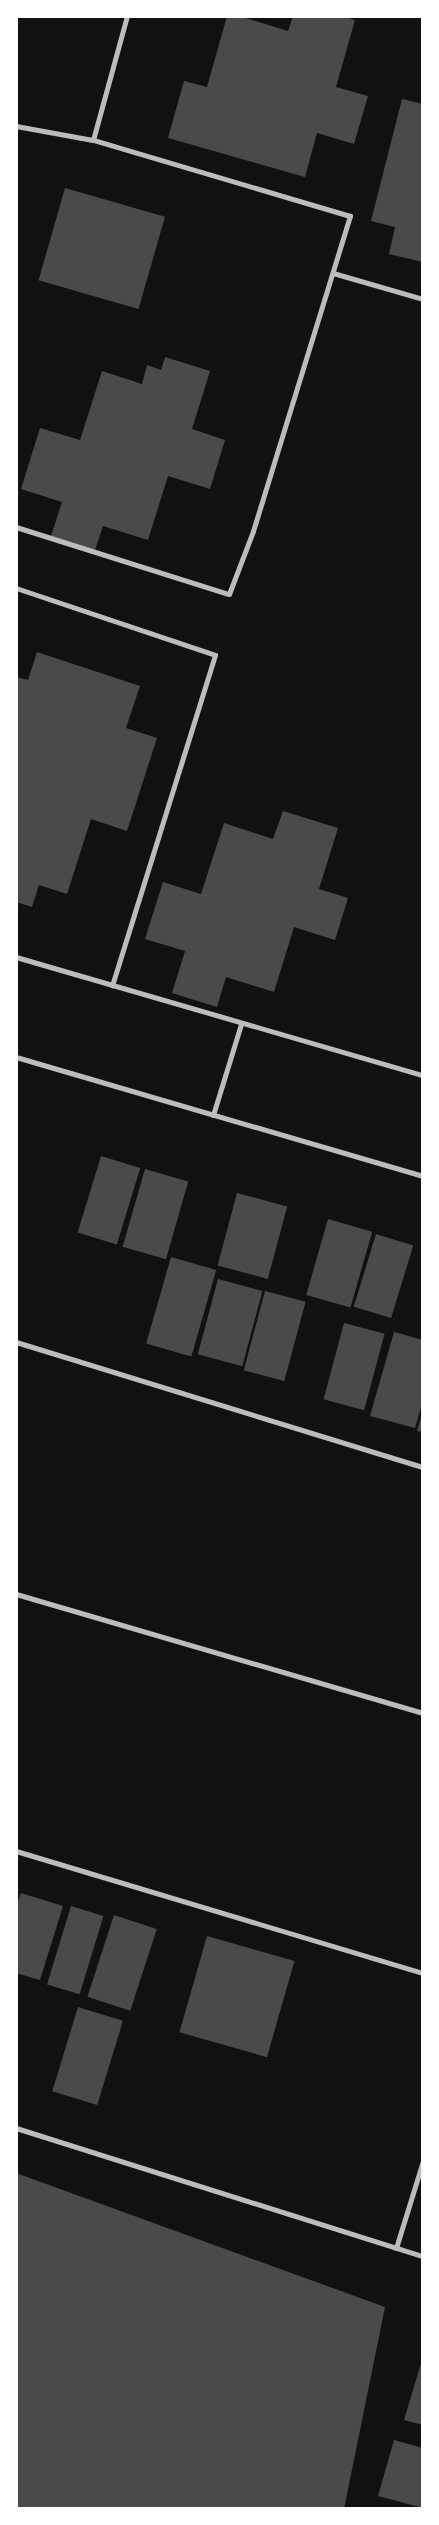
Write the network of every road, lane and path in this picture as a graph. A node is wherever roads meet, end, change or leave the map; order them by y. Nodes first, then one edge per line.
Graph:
1 (127, 16) edge
2 (16, 126) edge
3 (93, 140) junction
4 (333, 273) junction
5 (423, 298) edge
6 (16, 527) edge
7 (16, 588) edge
8 (16, 956) edge
9 (112, 985) junction
10 (241, 1024) junction
11 (16, 1057) edge
12 (423, 1075) edge
13 (212, 1115) junction
14 (423, 1176) edge
15 (16, 1342) edge
16 (423, 1467) edge
17 (16, 1594) edge
18 (423, 1713) edge
19 (16, 1851) edge
20 (423, 1974) edge
21 (16, 2128) edge
22 (423, 2161) edge
23 (396, 2248) junction
24 (423, 2256) edge

1 - 3 street
2 - 3 street
3 - 4 street
4 - 5 street
4 - 6 street
7 - 9 street
8 - 9 street
9 - 10 street
10 - 12 street
10 - 13 street
11 - 13 street
13 - 14 street
15 - 16 street
17 - 18 street
19 - 20 street
21 - 23 street
22 - 23 street
23 - 24 street

